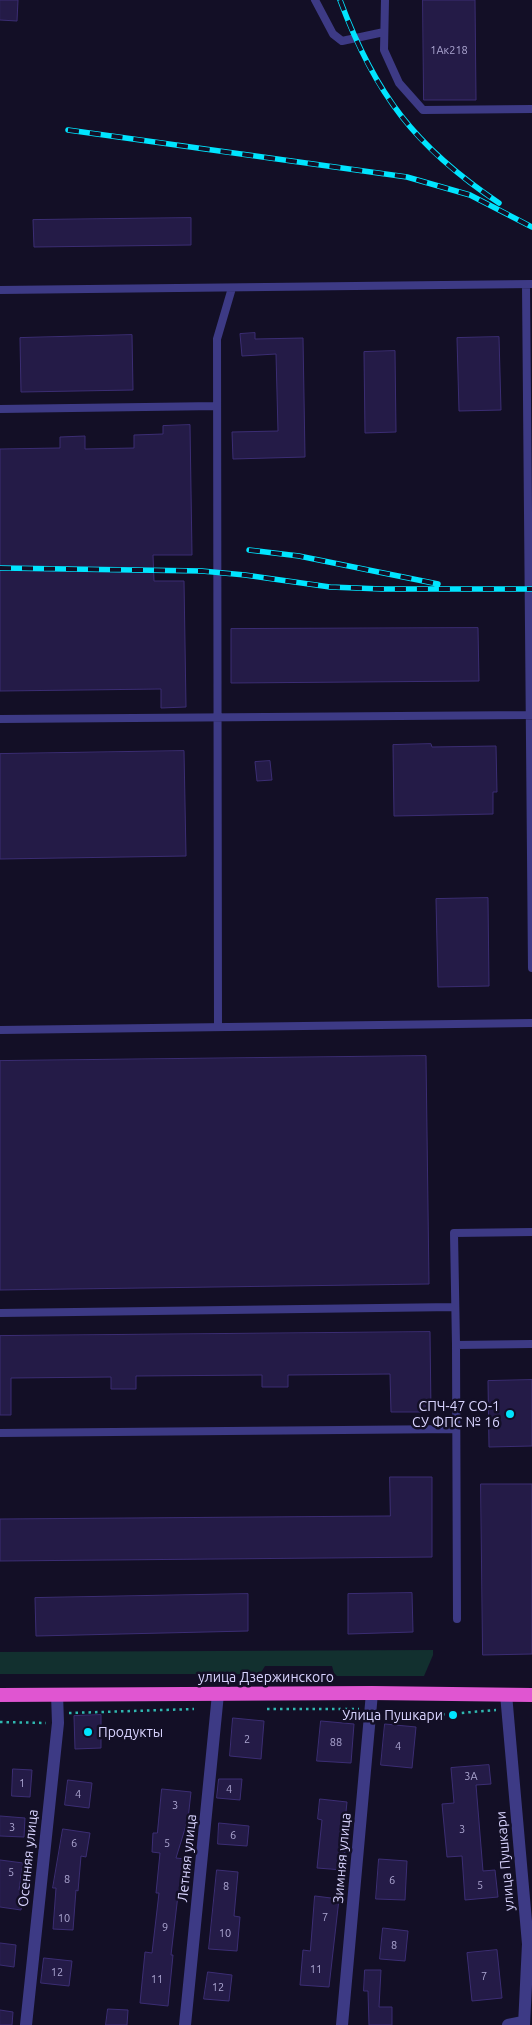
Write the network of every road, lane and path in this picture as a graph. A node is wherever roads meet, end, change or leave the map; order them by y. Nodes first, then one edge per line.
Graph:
1 (315, 0) edge
2 (385, 0) edge
3 (384, 32) junction
4 (532, 109) edge
5 (529, 284) edge
6 (232, 288) junction
7 (0, 290) edge
8 (217, 406) junction
9 (0, 409) edge
10 (531, 715) edge
11 (218, 717) junction
12 (0, 718) edge
13 (532, 968) edge
14 (532, 1022) edge
15 (218, 1027) junction
16 (0, 1030) edge
17 (532, 1232) edge
18 (455, 1307) junction
19 (0, 1313) edge
20 (532, 1344) edge
21 (456, 1345) junction
22 (456, 1429) junction
23 (0, 1432) edge
24 (457, 1619) dead end
25 (372, 1693) junction
26 (57, 1694) junction
27 (218, 1694) junction
28 (506, 1694) junction
29 (0, 1695) edge
30 (532, 1695) edge
31 (217, 1709) junction
32 (265, 1709) dead end
33 (506, 1709) junction
34 (370, 1710) junction
35 (0, 1722) edge
36 (58, 1722) junction
37 (523, 2024) edge
38 (26, 2025) edge
39 (185, 2025) edge
40 (342, 2025) edge
41 (508, 2025) edge

1 - 3 lane
2 - 3 lane
3 - 4 lane
5 - 6 lane
5 - 10 lane
6 - 7 lane
6 - 8 lane
8 - 9 lane
8 - 11 lane
10 - 11 lane
10 - 13 lane
11 - 12 lane
11 - 15 lane
14 - 15 lane
15 - 16 lane
17 - 18 lane
18 - 19 lane
18 - 21 lane
20 - 21 lane
21 - 22 lane
22 - 23 lane
22 - 24 lane
25 - 27 highway, улица Дзержинского
25 - 28 highway, улица Дзержинского
25 - 34 street, Зимняя улица
26 - 27 highway, улица Дзержинского
26 - 29 highway, улица Дзержинского
26 - 36 street, Осенняя улица
27 - 31 street, Летняя улица
28 - 30 highway, улица Дзержинского
28 - 33 street, улица Пушкари
31 - 36 path
31 - 39 street, Летняя улица
32 - 34 path
33 - 34 path
33 - 37 street, улица Пушкари
34 - 40 street, Зимняя улица
35 - 36 path
36 - 38 street, Осенняя улица
37 - 41 street

